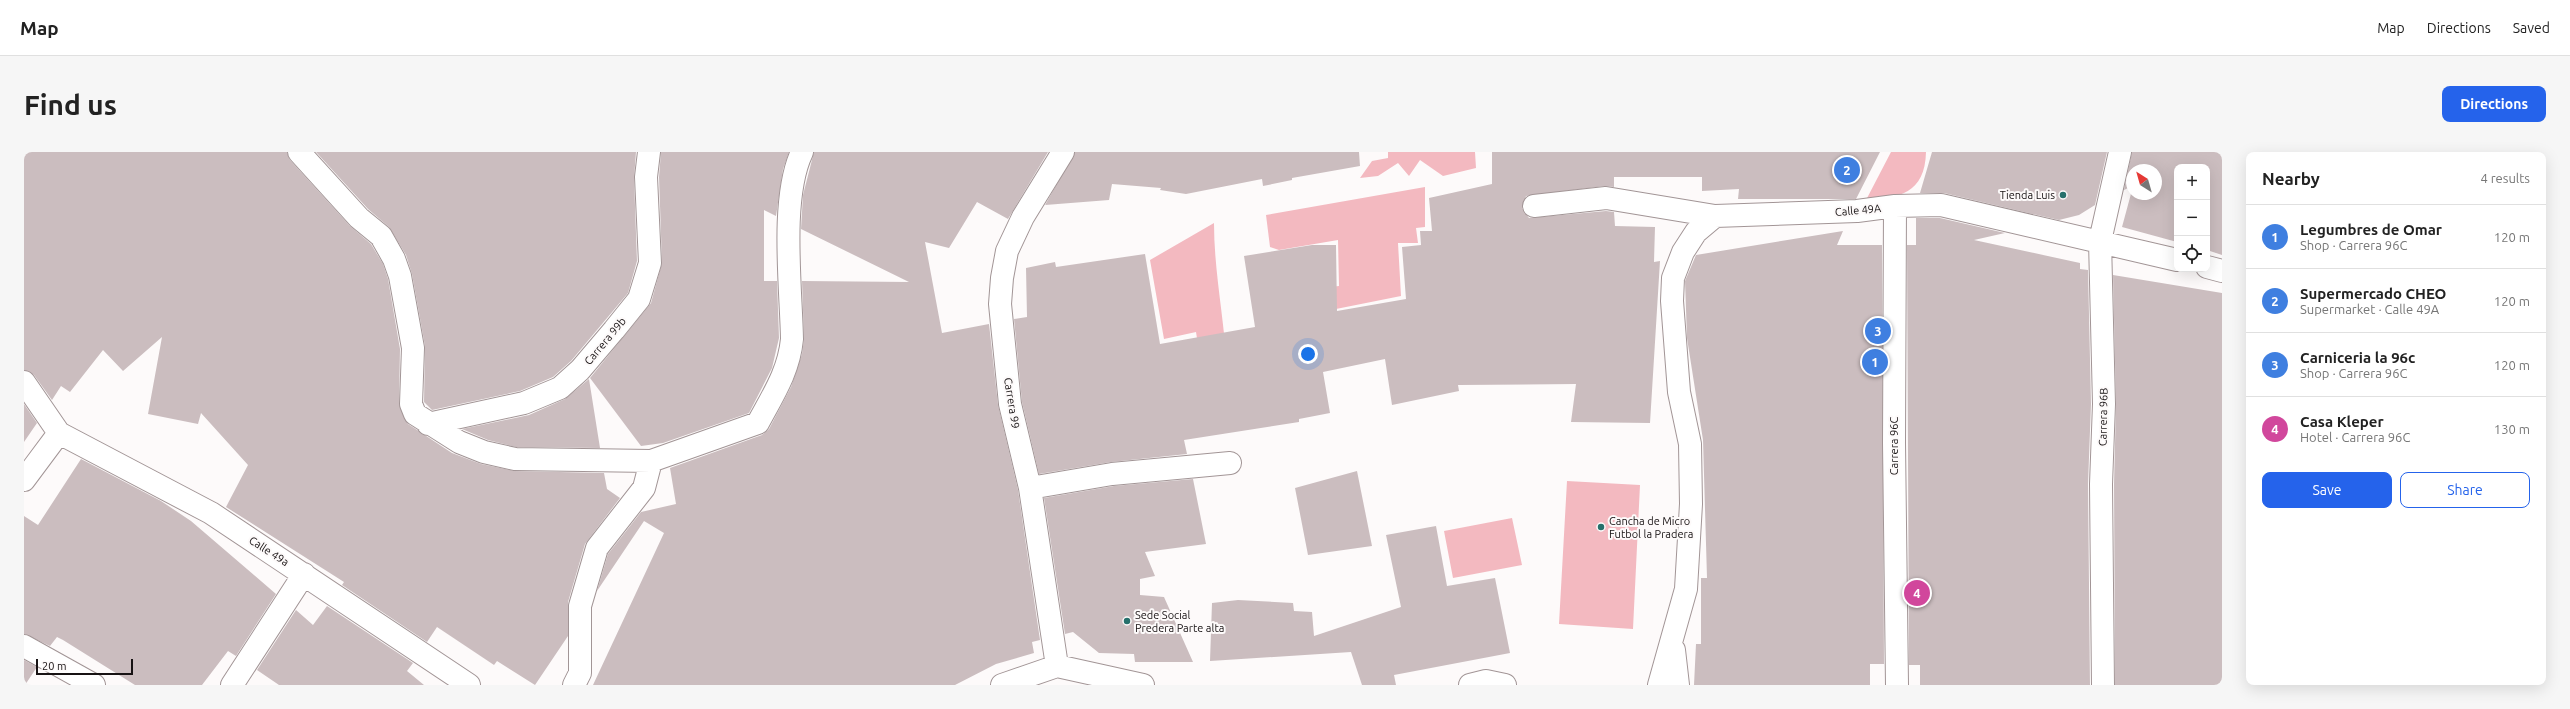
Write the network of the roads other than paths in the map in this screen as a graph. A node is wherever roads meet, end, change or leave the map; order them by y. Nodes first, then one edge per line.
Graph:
1 (299, 152) edge
2 (649, 152) edge
3 (802, 152) edge
4 (1063, 152) edge
5 (2120, 152) edge
6 (1534, 206) dead end
7 (1895, 206) junction
8 (1715, 216) junction
9 (2100, 241) junction
10 (2174, 259) edge
11 (2210, 269) edge
12 (2222, 271) edge
13 (24, 382) edge
14 (428, 424) junction
15 (59, 433) junction
16 (651, 461) junction
17 (1230, 463) dead end
18 (24, 480) edge
19 (1030, 488) junction
20 (304, 574) junction
21 (1673, 639) junction
22 (24, 646) edge
23 (1057, 666) junction
24 (94, 685) edge
25 (232, 685) edge
26 (469, 685) edge
27 (574, 685) edge
28 (1002, 685) edge
29 (1143, 685) edge
30 (1470, 685) edge
31 (1505, 685) edge
32 (1660, 685) edge
33 (1678, 685) edge
34 (1897, 685) edge
35 (2103, 685) edge

1 - 14 street
2 - 14 street, Carrera 99b
3 - 16 street
4 - 19 street, Carrera 99
5 - 9 street, Carrera 96B
6 - 8 street, Calle 49A
7 - 8 street, Calle 49A
7 - 9 street, Calle 49A
7 - 34 street, Carrera 96C
8 - 21 street
9 - 10 street, Calle 49A
9 - 35 street, Carrera 96B
11 - 12 street
13 - 15 street
14 - 16 street
15 - 18 street
15 - 20 street, Calle 49a
16 - 27 street
17 - 19 street
19 - 23 street, Carrera 99
20 - 25 street
20 - 26 street, Calle 49a
21 - 32 street
21 - 33 street
22 - 24 street
23 - 28 street
23 - 29 street
30 - 31 street

